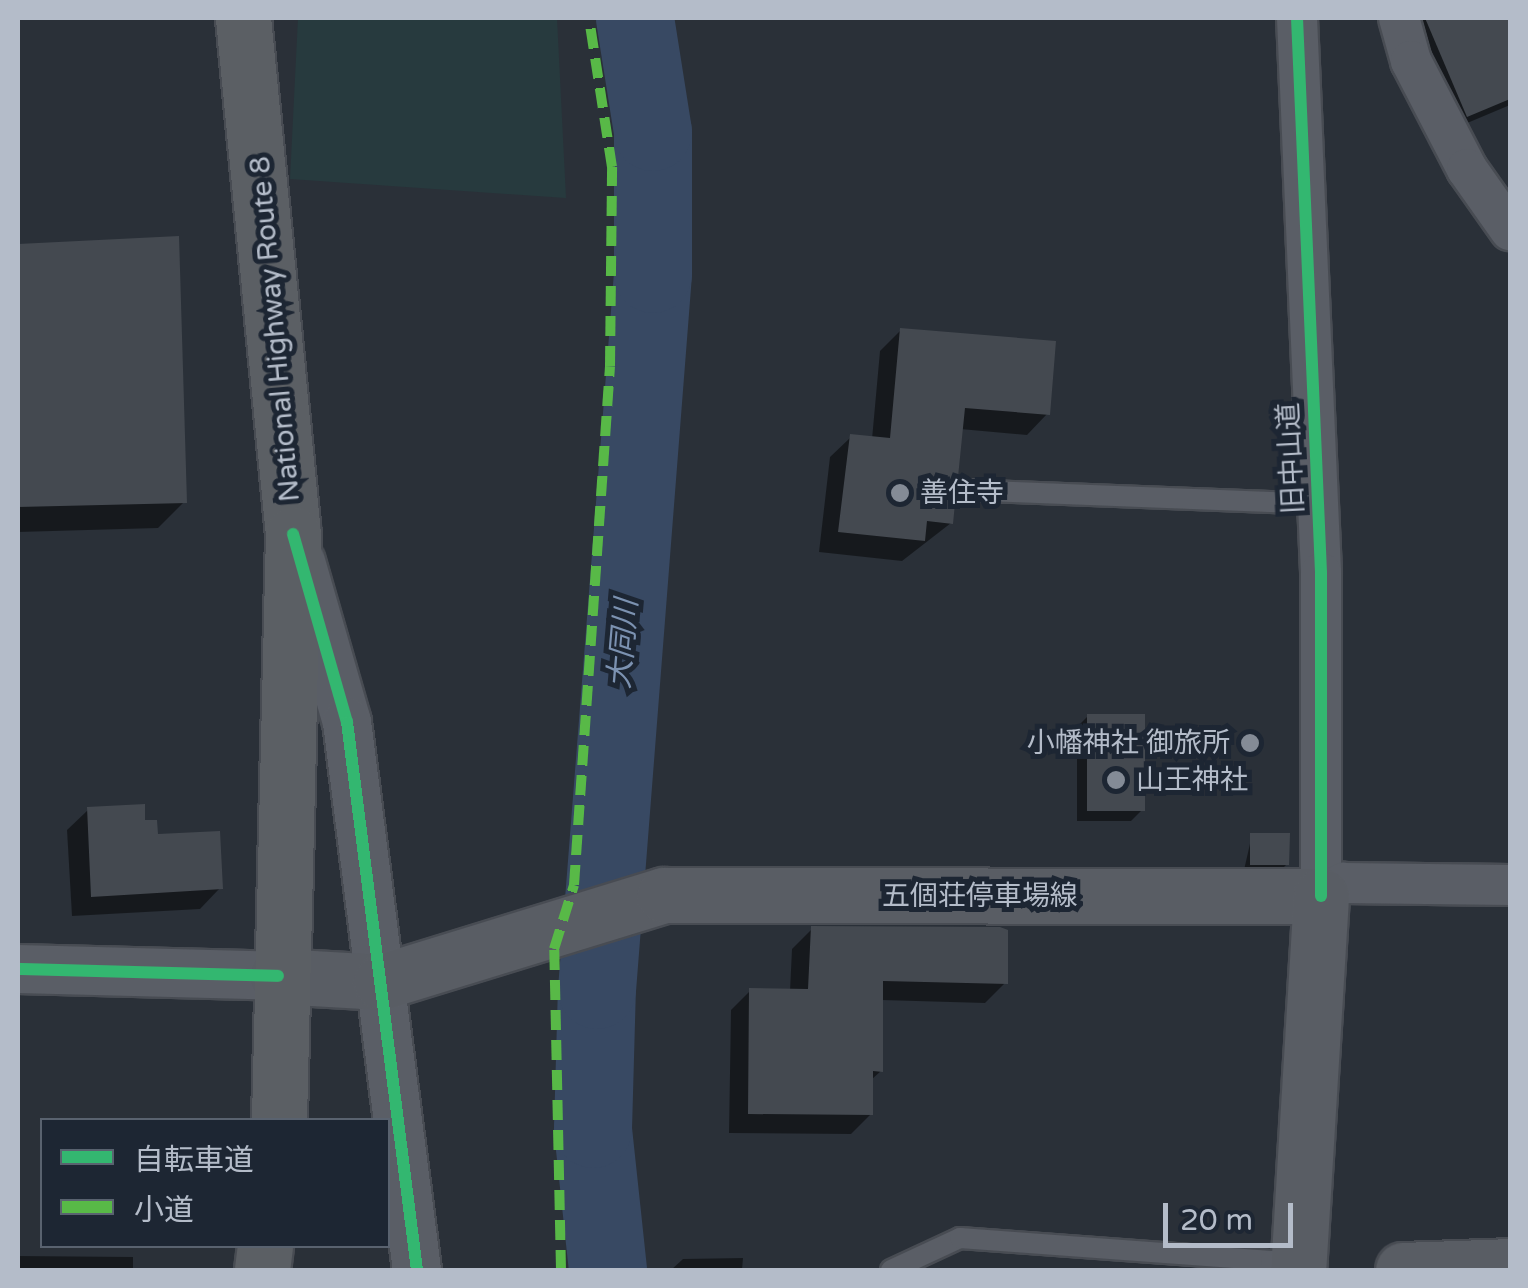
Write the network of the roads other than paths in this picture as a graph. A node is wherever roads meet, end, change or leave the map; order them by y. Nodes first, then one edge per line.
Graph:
1 (243, 18) edge
2 (1297, 18) edge
3 (1399, 18) edge
4 (1510, 230) edge
5 (960, 490) dead end
6 (1318, 504) junction
7 (294, 534) junction
8 (1510, 885) edge
9 (1320, 896) junction
10 (18, 969) edge
11 (278, 976) junction
12 (381, 982) junction
13 (279, 1118) edge
14 (1510, 1266) edge
15 (417, 1270) edge
16 (891, 1270) edge
17 (1288, 1270) edge
18 (1298, 1270) edge
19 (1403, 1270) edge

1 - 7 highway, National Highway Route 8
2 - 6 street, 旧中山道
3 - 4 street
5 - 6 lane
6 - 9 street, 旧中山道
7 - 11 highway, National Highway Route 8
7 - 12 street
8 - 9 street
9 - 12 main road, 五個荘停車場線
9 - 18 main road
10 - 11 street
11 - 12 main road, 五個荘停車場線
11 - 13 highway, National Highway Route 8
12 - 15 street
14 - 19 main road
16 - 17 lane

